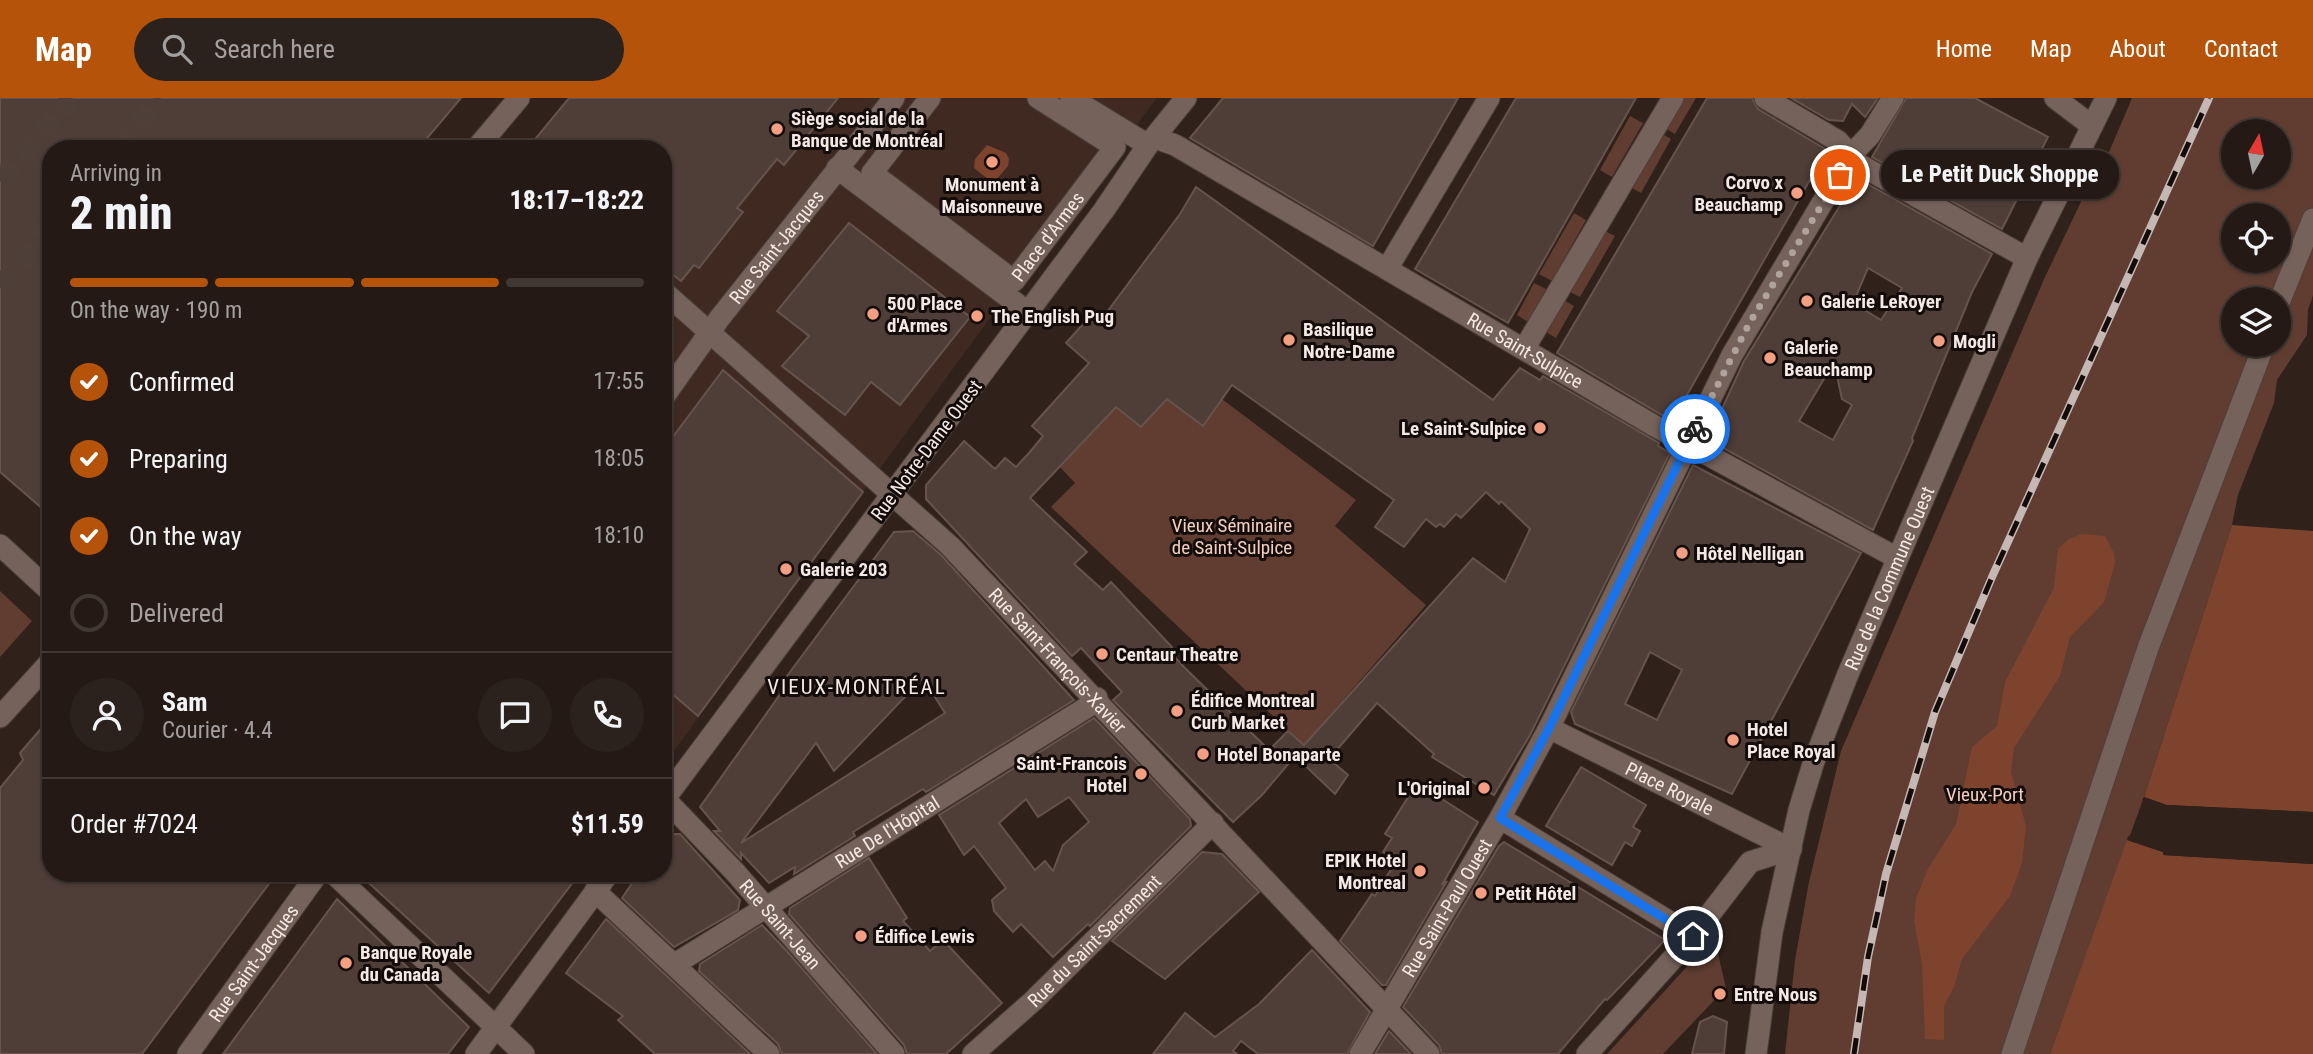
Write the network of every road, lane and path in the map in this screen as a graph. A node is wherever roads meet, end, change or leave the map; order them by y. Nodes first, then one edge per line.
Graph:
1 (519, 98) edge
2 (894, 98) edge
3 (930, 98) edge
4 (1038, 98) edge
5 (1071, 98) edge
6 (1186, 98) edge
7 (1489, 98) edge
8 (1673, 98) edge
9 (1765, 98) edge
10 (1893, 98) edge
11 (2055, 98) edge
12 (2106, 98) edge
13 (2092, 126) junction
14 (488, 140) edge
15 (1152, 141) junction
16 (1850, 156) junction
17 (837, 168) junction
18 (2313, 219) edge
19 (2027, 258) junction
20 (1387, 269) junction
21 (2285, 287) edge
22 (672, 299) edge
23 (1029, 313) junction
24 (710, 332) junction
25 (1524, 349) junction
26 (2259, 357) edge
27 (672, 385) edge
28 (1687, 444) junction
29 (893, 493) junction
30 (0, 545) edge
31 (1897, 558) junction
32 (42, 584) edge
33 (42, 671) edge
34 (1097, 698) junction
35 (0, 718) edge
36 (1549, 728) junction
37 (672, 788) edge
38 (672, 807) edge
39 (1500, 818) junction
40 (1213, 823) junction
41 (1791, 849) junction
42 (312, 882) edge
43 (343, 882) edge
44 (602, 882) edge
45 (595, 891) junction
46 (765, 906) junction
47 (1693, 936) junction
48 (675, 964) junction
49 (1386, 1008) junction
50 (496, 1027) junction
51 (188, 1054) edge
52 (476, 1054) edge
53 (524, 1054) edge
54 (769, 1054) edge
55 (894, 1054) edge
56 (973, 1054) edge
57 (1360, 1054) edge
58 (1429, 1054) edge
59 (1587, 1054) edge
60 (1756, 1054) edge
61 (2012, 1054) edge

1 - 14 street
2 - 17 street, Rue Saint-Jacques
3 - 4 street, Place d'Armes
5 - 15 street
6 - 15 street, Rue Notre-Dame Ouest
7 - 20 street
8 - 25 street
9 - 16 street
10 - 16 street, Rue Saint-Paul Ouest
11 - 13 street
12 - 13 street, Rue de la Commune Ouest
13 - 19 street, Rue de la Commune Ouest
15 - 20 street, Rue Saint-Sulpice
15 - 23 street, Rue Notre-Dame Ouest
16 - 19 street
16 - 28 street, Rue Saint-Paul Ouest
17 - 23 street, Place d'Armes
17 - 24 street, Rue Saint-Jacques
18 - 21 street
19 - 31 street, Rue de la Commune Ouest
20 - 25 street, Rue Saint-Sulpice
22 - 24 street, Rue Saint-François-Xavier
23 - 29 street, Rue Notre-Dame Ouest
24 - 27 street, Rue Saint-Jacques
24 - 29 street, Rue Saint-François-Xavier
25 - 28 street, Rue Saint-Sulpice
26 - 61 street
28 - 31 street, Rue Saint-Sulpice
28 - 36 street, Rue Saint-Paul Ouest
29 - 34 street, Rue Saint-François-Xavier
29 - 37 street, Rue Notre-Dame Ouest
30 - 32 street
31 - 41 street, Rue de la Commune Ouest
33 - 35 street
34 - 40 street, Rue Saint-François-Xavier
34 - 46 street, Rue De l'Hôpital
36 - 39 street, Rue Saint-Paul Ouest
36 - 41 street, Place Royale
38 - 46 street, Rue Saint-Jean
39 - 47 street
39 - 49 street, Rue Saint-Paul Ouest
40 - 49 street, Rue Saint-François-Xavier
40 - 56 street, Rue du Saint-Sacrement
41 - 47 street
41 - 60 street, Rue de la Commune Ouest
42 - 51 street, Rue Saint-Jacques
43 - 50 street
44 - 45 street
45 - 48 street
45 - 50 street
46 - 48 street, Rue De l'Hôpital
46 - 55 street, Rue Saint-Jean
47 - 59 street
48 - 54 street
49 - 57 street, Rue Saint-Paul Ouest
49 - 58 street, Rue Saint-François-Xavier
50 - 52 street
50 - 53 street

